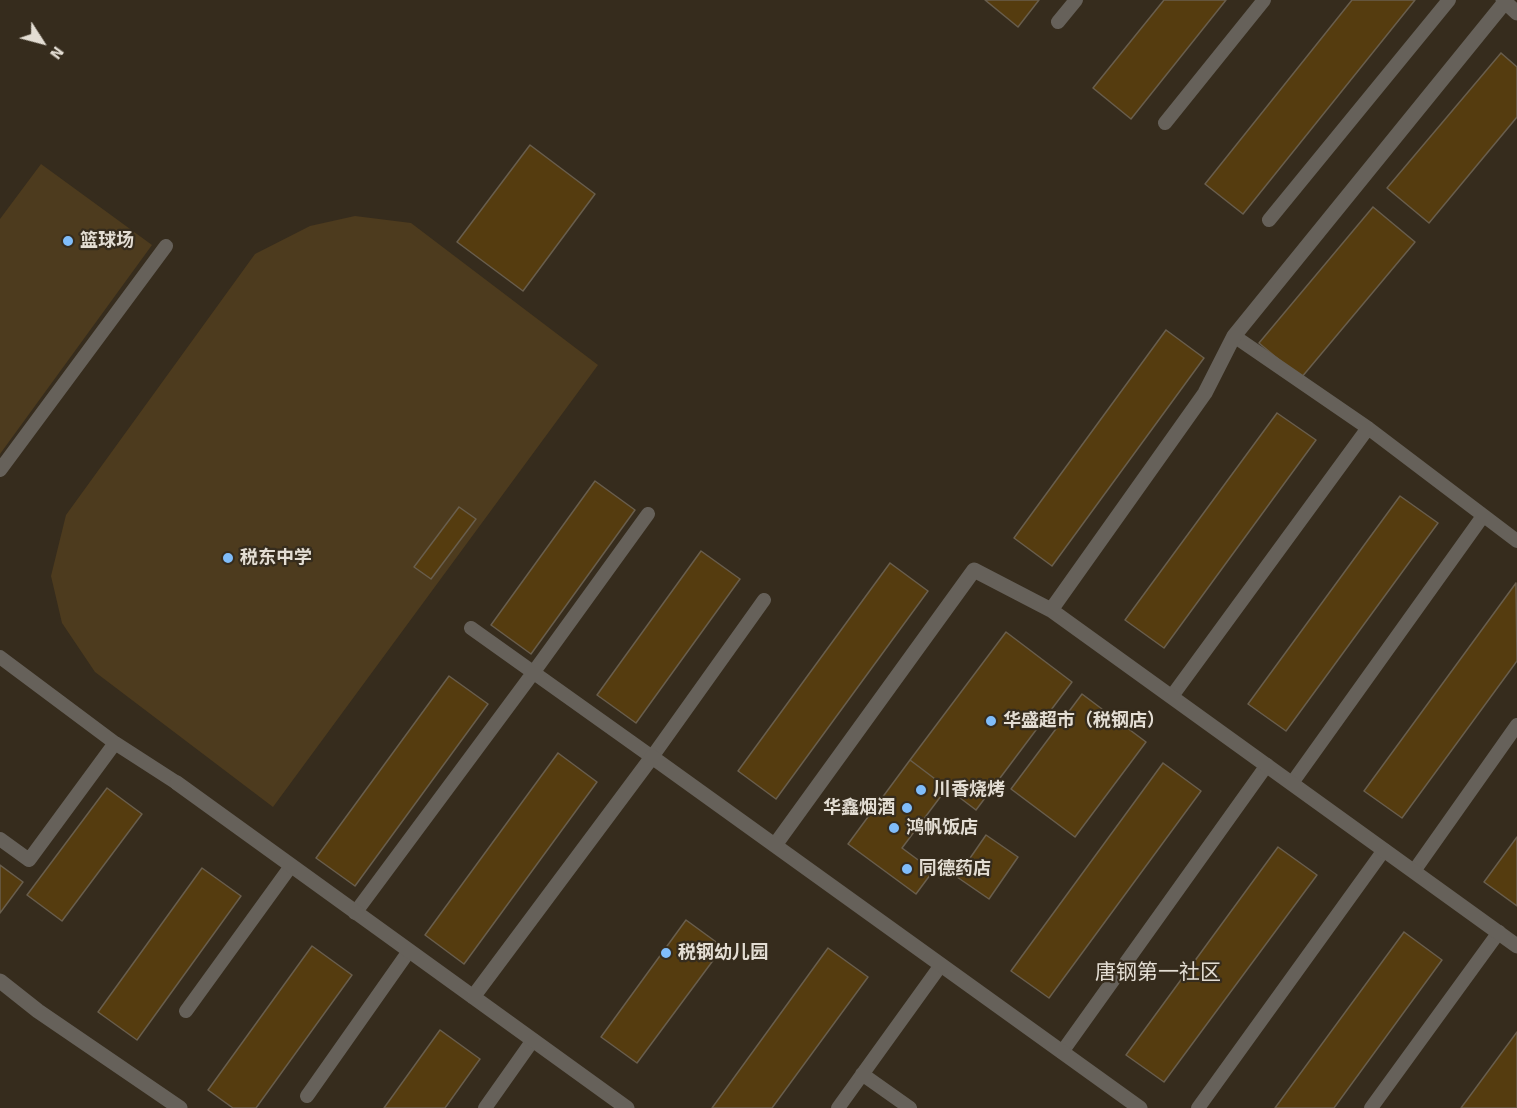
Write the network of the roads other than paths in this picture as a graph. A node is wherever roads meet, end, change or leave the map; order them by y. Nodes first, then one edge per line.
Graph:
1 (1076, 0) edge
2 (1264, 0) edge
3 (1449, 0) edge
4 (1504, 1) edge
5 (1517, 13) edge
6 (1058, 22) dead end
7 (1165, 123) dead end
8 (1269, 220) dead end
9 (166, 246) dead end
10 (1234, 336) junction
11 (1368, 428) junction
12 (0, 470) edge
13 (648, 514) dead end
14 (1483, 516) junction
15 (1517, 540) edge
16 (764, 600) dead end
17 (1051, 610) junction
18 (471, 628) dead end
19 (0, 657) edge
20 (533, 673) junction
21 (1172, 696) junction
22 (1517, 725) edge
23 (115, 743) junction
24 (652, 757) junction
25 (1267, 765) junction
26 (177, 783) joint
27 (1292, 783) junction
28 (0, 839) edge
29 (775, 845) junction
30 (1384, 850) junction
31 (291, 866) junction
32 (1413, 871) junction
33 (355, 912) junction
34 (1499, 932) junction
35 (1517, 946) edge
36 (409, 951) junction
37 (941, 965) junction
38 (0, 981) edge
39 (473, 997) junction
40 (186, 1011) dead end
41 (533, 1040) junction
42 (1062, 1052) junction
43 (862, 1074) junction
44 (307, 1096) dead end
45 (180, 1108) edge
46 (485, 1108) edge
47 (627, 1108) edge
48 (838, 1108) edge
49 (910, 1108) edge
50 (1140, 1108) edge
51 (1198, 1108) edge
52 (1371, 1108) edge

1 - 6 lane
2 - 7 lane
3 - 8 lane
4 - 5 street
4 - 10 street
9 - 12 lane
10 - 11 lane
10 - 17 street
11 - 14 lane
11 - 21 lane
13 - 20 lane
14 - 15 lane
14 - 27 lane
16 - 24 lane
17 - 21 street
17 - 29 street
18 - 20 lane
19 - 23 lane
20 - 24 lane
20 - 33 lane
21 - 25 street
22 - 32 lane
23 - 26 lane
23 - 28 lane
24 - 29 street
24 - 39 street
25 - 27 street
25 - 42 lane
26 - 31 street
27 - 30 street
29 - 37 street
30 - 32 street
30 - 51 lane
31 - 33 street
31 - 40 lane
32 - 34 street
33 - 36 street
34 - 35 street
34 - 52 lane
36 - 39 street
36 - 44 lane
37 - 42 street
37 - 43 lane
38 - 45 street
39 - 41 street
41 - 46 lane
41 - 47 street
42 - 50 street
43 - 48 lane
43 - 49 lane

